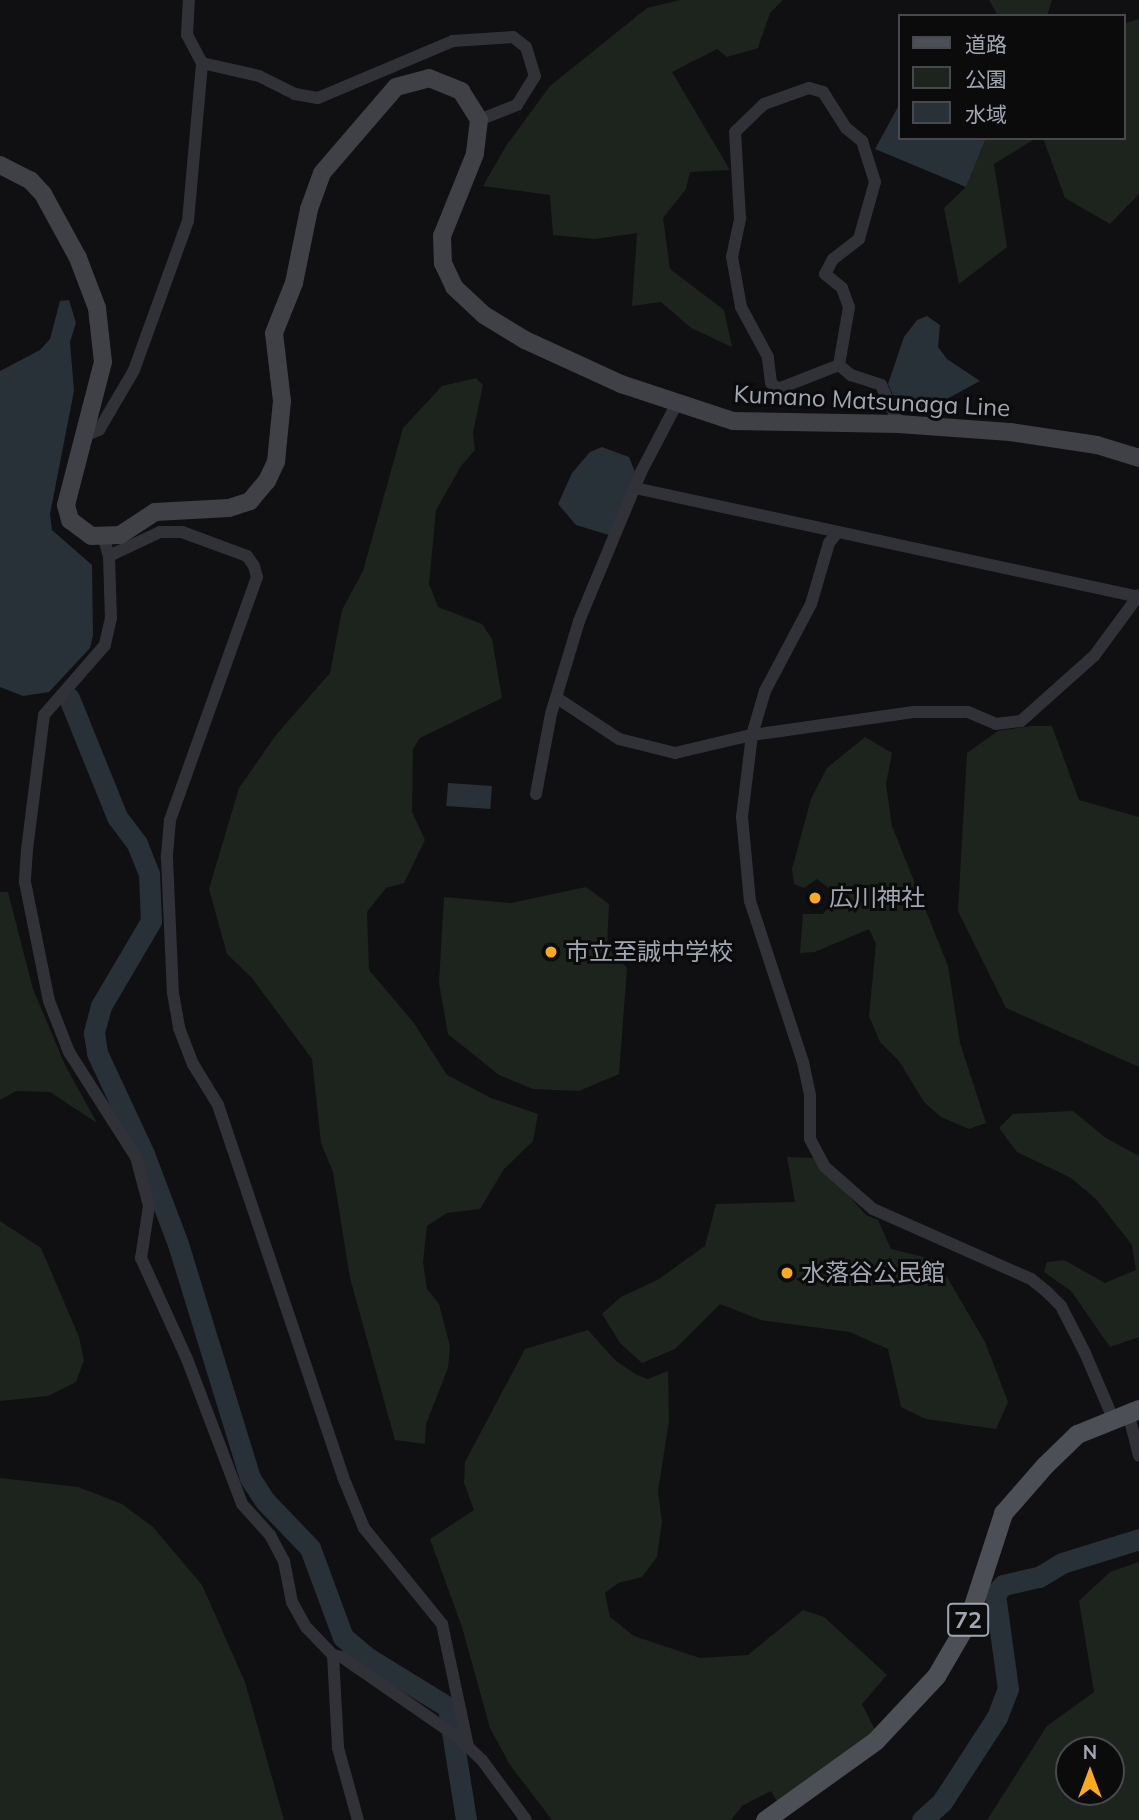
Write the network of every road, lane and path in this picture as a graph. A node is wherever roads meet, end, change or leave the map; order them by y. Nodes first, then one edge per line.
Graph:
1 (189, 0) edge
2 (423, 57) junction
3 (202, 63) junction
4 (429, 78) junction
5 (479, 120) junction
6 (0, 164) edge
7 (839, 365) junction
8 (677, 403) junction
9 (899, 424) junction
10 (84, 436) junction
11 (1139, 458) edge
12 (635, 488) junction
13 (836, 534) junction
14 (106, 547) junction
15 (1139, 596) edge
16 (557, 698) junction
17 (752, 735) junction
18 (536, 794) dead end
19 (1126, 1412) edge
20 (1139, 1456) edge
21 (333, 1655) junction
22 (464, 1742) junction
23 (358, 1820) edge
24 (526, 1820) edge
25 (765, 1820) edge

1 - 3 street
2 - 3 street
2 - 4 street
2 - 5 street
3 - 10 street
4 - 5 main road
4 - 14 main road
5 - 8 main road, Kumano Matsunaga Line
6 - 10 main road
7 - 7 street
7 - 9 street
8 - 9 main road, Kumano Matsunaga Line
8 - 12 street
9 - 11 main road, Kumano Matsunaga Line
10 - 14 main road
12 - 13 street
12 - 16 street
13 - 15 street
13 - 17 street
14 - 21 street
14 - 22 street
15 - 17 street
16 - 17 street
16 - 18 street
17 - 19 street
19 - 20 street
19 - 25 main road, 72
21 - 22 street
21 - 23 street
22 - 24 street

